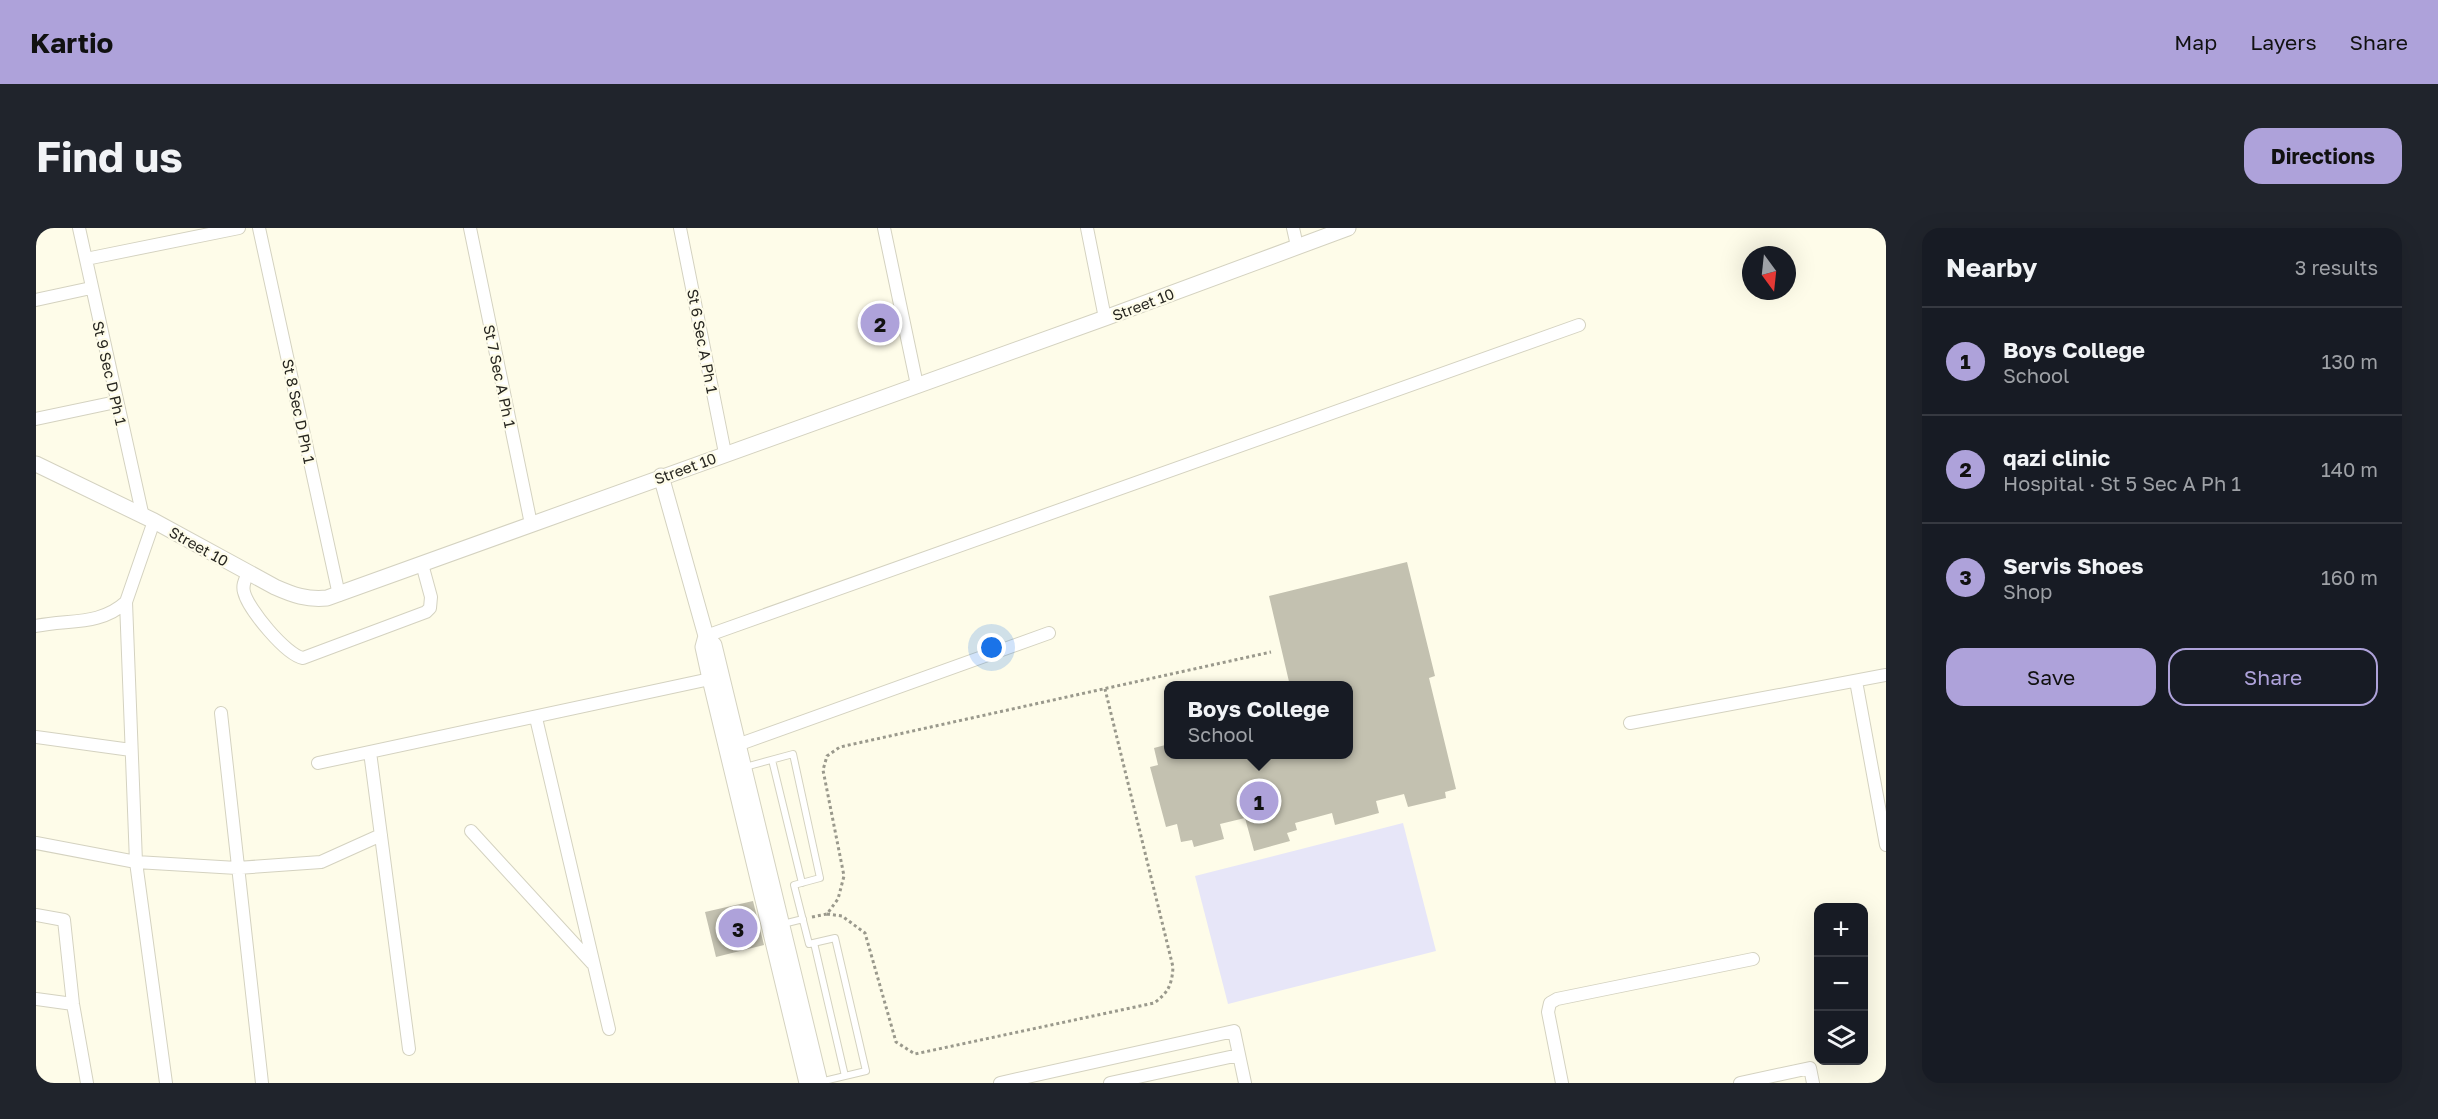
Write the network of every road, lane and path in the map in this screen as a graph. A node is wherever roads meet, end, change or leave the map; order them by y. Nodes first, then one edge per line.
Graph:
1 (80, 228) edge
2 (239, 228) edge
3 (259, 228) edge
4 (470, 228) edge
5 (680, 228) edge
6 (885, 228) edge
7 (1087, 228) edge
8 (1293, 228) edge
9 (1348, 228) edge
10 (1297, 246) junction
11 (86, 259) junction
12 (91, 288) junction
13 (36, 300) edge
14 (1106, 318) junction
15 (1580, 325) dead end
16 (917, 385) junction
17 (116, 402) junction
18 (36, 419) edge
19 (725, 453) junction
20 (36, 464) edge
21 (661, 476) junction
22 (149, 519) junction
23 (531, 524) junction
24 (422, 564) junction
25 (248, 573) junction
26 (339, 595) junction
27 (126, 602) junction
28 (37, 625) edge
29 (1049, 633) dead end
30 (706, 636) junction
31 (1272, 652) dead end
32 (1886, 675) edge
33 (710, 679) junction
34 (1856, 681) junction
35 (1105, 688) junction
36 (220, 714) dead end
37 (536, 718) junction
38 (1630, 723) dead end
39 (36, 737) edge
40 (740, 744) junction
41 (131, 750) junction
42 (370, 752) junction
43 (772, 760) junction
44 (318, 763) dead end
45 (739, 769) junction
46 (471, 831) dead end
47 (381, 835) junction
48 (36, 843) edge
49 (1886, 845) edge
50 (136, 862) junction
51 (237, 868) junction
52 (802, 883) junction
53 (827, 914) junction
54 (36, 915) edge
55 (803, 919) junction
56 (776, 925) junction
57 (814, 943) junction
58 (1753, 959) dead end
59 (593, 964) junction
60 (36, 999) edge
61 (73, 1004) junction
62 (609, 1029) dead end
63 (409, 1049) dead end
64 (1239, 1055) junction
65 (845, 1076) junction
66 (1037, 1079) edge
67 (87, 1083) edge
68 (166, 1083) edge
69 (262, 1083) edge
70 (807, 1083) edge
71 (820, 1083) edge
72 (1000, 1083) edge
73 (1110, 1083) edge
74 (1245, 1083) edge
75 (1562, 1083) edge
76 (1740, 1083) edge
77 (1813, 1083) edge

1 - 11 street, St 9 Sec D Ph 1
2 - 11 street
3 - 26 street, St 8 Sec D Ph 1
4 - 23 street, St 7 Sec A Ph 1
5 - 19 street, St 6 Sec A Ph 1
6 - 16 street
7 - 14 street
8 - 10 street
9 - 10 street, Street 10
10 - 14 street, Street 10
11 - 12 street, St 9 Sec D Ph 1
12 - 13 street
12 - 17 street, St 9 Sec D Ph 1
14 - 16 street, Street 10
15 - 30 street
16 - 19 street, Street 10
17 - 18 street
17 - 22 street, St 9 Sec D Ph 1
19 - 21 street, Street 10
20 - 22 street, Street 10
21 - 23 street, Street 10
21 - 30 street
22 - 25 street, Street 10
22 - 27 street
23 - 24 street, Street 10
24 - 25 street
24 - 26 street, Street 10
25 - 26 street, Street 10
27 - 28 street
27 - 41 street
29 - 40 street
30 - 33 street
30 - 40 street
31 - 35 path
32 - 34 street
33 - 37 street
33 - 45 street
34 - 38 street
34 - 49 street
35 - 53 path
35 - 53 path
36 - 51 street
37 - 42 street
37 - 59 street
39 - 41 street
40 - 45 street
41 - 50 street
42 - 44 street
42 - 47 street
43 - 45 lane
43 - 52 lane
43 - 52 lane
45 - 56 street
46 - 59 street
47 - 51 street
47 - 63 street
48 - 50 street
50 - 51 street
50 - 68 street
51 - 69 street
52 - 55 lane
53 - 55 path
54 - 61 street
55 - 56 lane
55 - 57 lane
56 - 70 street
56 - 71 street
57 - 65 lane
57 - 65 lane
58 - 75 street
59 - 62 street
60 - 61 street
61 - 67 street
64 - 66 street
64 - 73 street
64 - 74 street
65 - 71 lane
66 - 72 street
76 - 77 street

